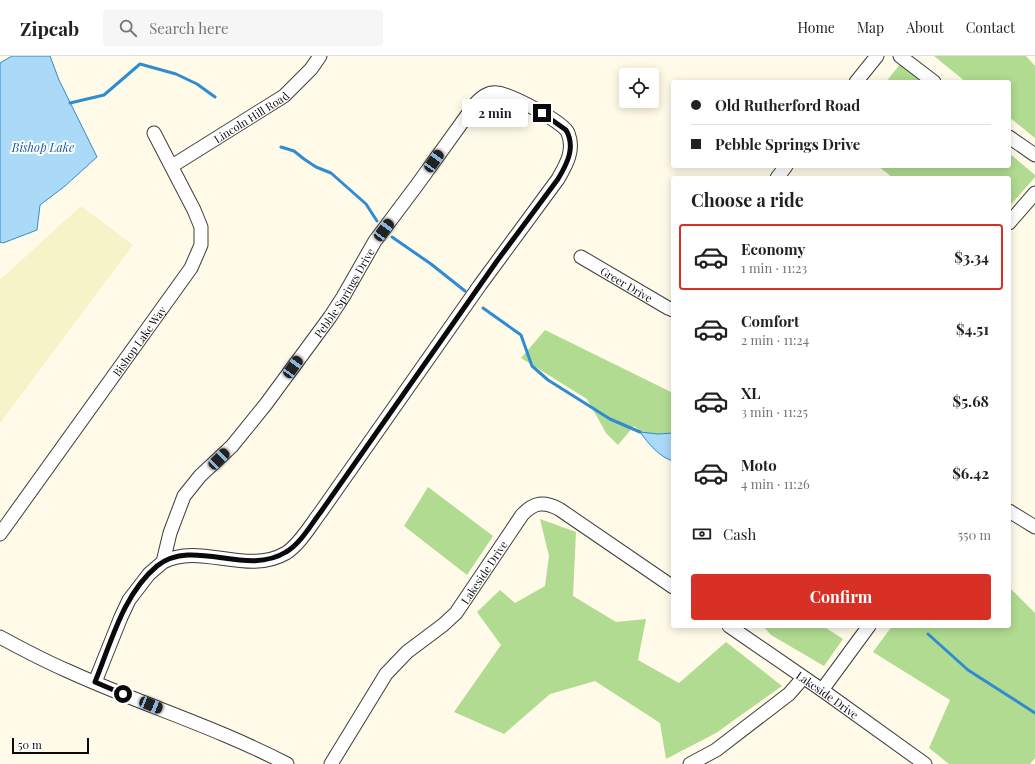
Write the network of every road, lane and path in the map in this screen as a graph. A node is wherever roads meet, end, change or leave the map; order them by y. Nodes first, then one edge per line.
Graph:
1 (320, 56) edge
2 (877, 56) edge
3 (900, 56) edge
4 (858, 80) edge
5 (931, 80) edge
6 (154, 134) dead end
7 (1011, 138) edge
8 (1035, 155) edge
9 (172, 166) junction
10 (784, 168) edge
11 (778, 176) edge
12 (1035, 193) edge
13 (1011, 221) edge
14 (581, 258) dead end
15 (671, 309) edge
16 (1011, 512) edge
17 (1035, 527) edge
18 (0, 534) edge
19 (163, 562) junction
20 (671, 586) edge
21 (732, 628) edge
22 (868, 628) edge
23 (0, 636) edge
24 (803, 678) junction
25 (95, 682) junction
26 (822, 690) junction
27 (287, 764) edge
28 (331, 764) edge
29 (690, 764) edge
30 (925, 764) edge

1 - 9 street, Lincoln Hill Road
2 - 4 street
3 - 5 street
6 - 9 street, Bishop Lake Way
7 - 8 street
9 - 18 street, Bishop Lake Way
10 - 11 street
12 - 13 street
14 - 15 street, Greer Drive
16 - 17 street
19 - 19 street, Pebble Springs Drive
19 - 25 street, Pebble Springs Drive
20 - 28 street, Lakeside Drive
21 - 24 street, Lakeside Drive
22 - 26 street
23 - 25 street
24 - 26 street, Lakeside Drive
24 - 29 street
25 - 27 street
26 - 30 street, Lakeside Drive

